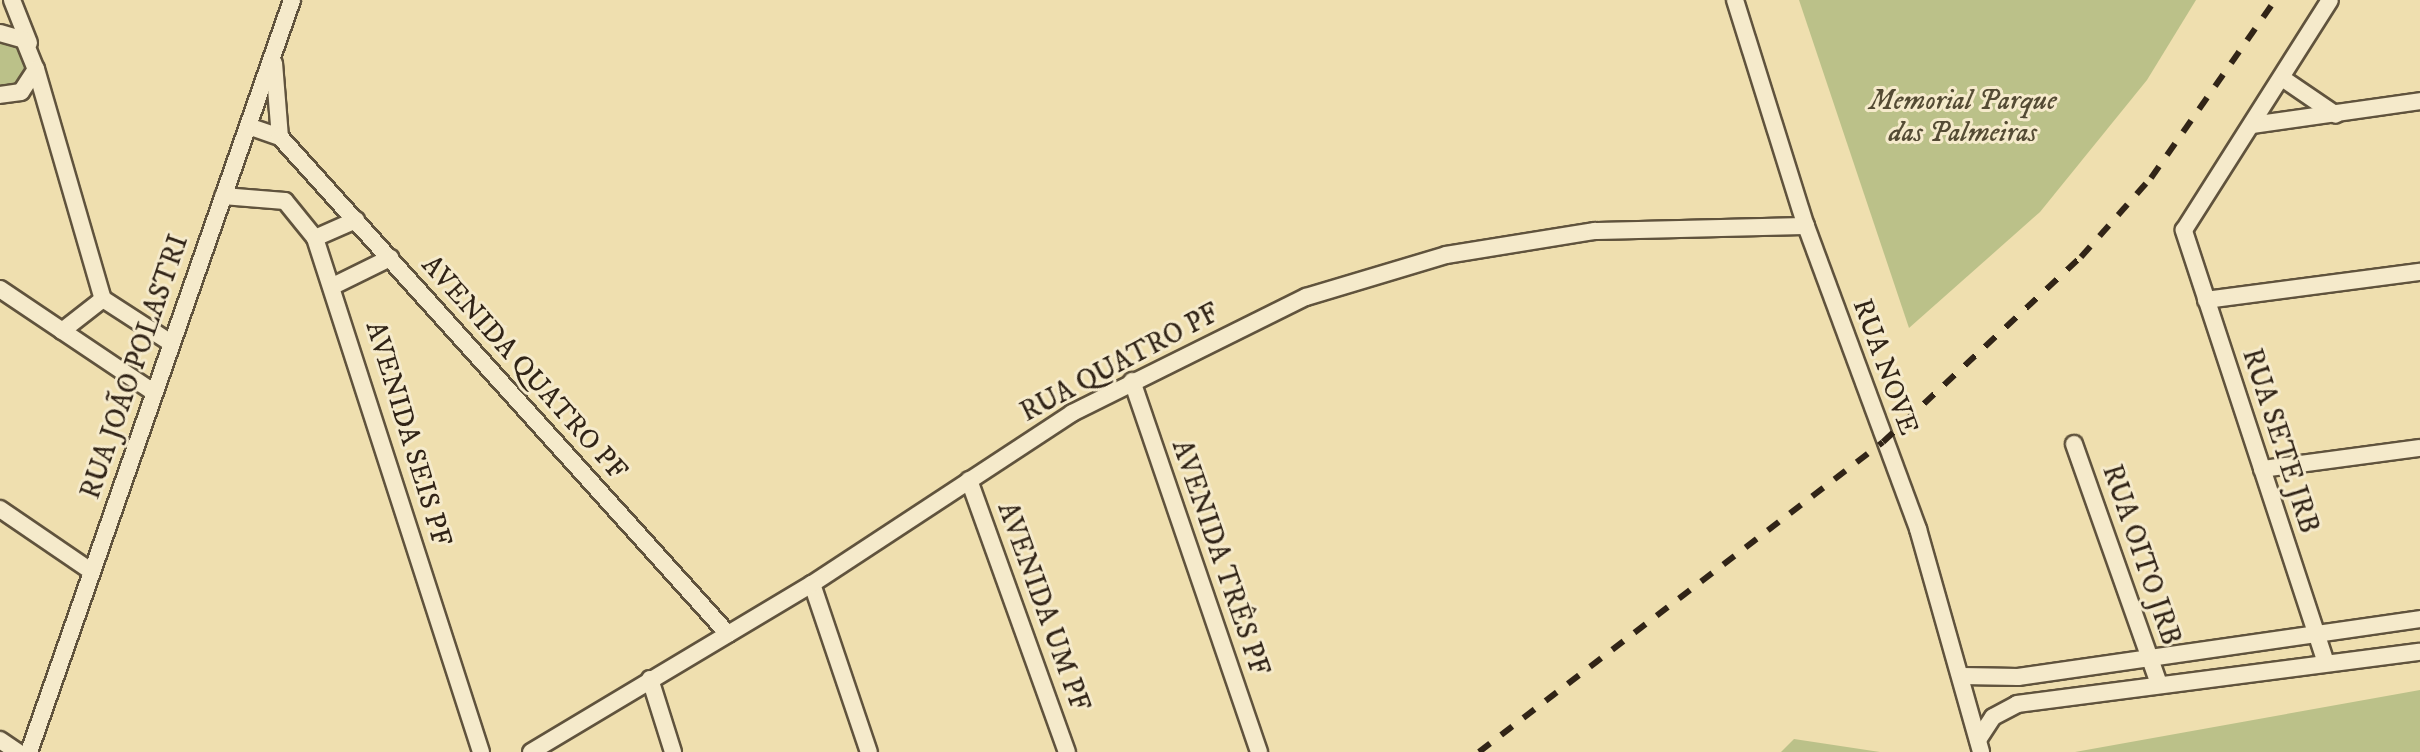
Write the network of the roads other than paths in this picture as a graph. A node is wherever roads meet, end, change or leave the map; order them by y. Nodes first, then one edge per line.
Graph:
1 (12, 0) edge
2 (292, 0) edge
3 (1735, 0) edge
4 (2330, 0) edge
5 (0, 33) edge
6 (31, 48) junction
7 (273, 55) junction
8 (36, 69) junction
9 (2282, 78) junction
10 (0, 95) edge
11 (2420, 101) edge
12 (2336, 115) junction
13 (2252, 125) junction
14 (248, 126) junction
15 (280, 137) junction
16 (223, 196) junction
17 (356, 220) junction
18 (1806, 226) junction
19 (315, 238) junction
20 (390, 258) junction
21 (2420, 272) edge
22 (333, 286) junction
23 (0, 289) edge
24 (103, 299) junction
25 (2206, 300) junction
26 (62, 331) junction
27 (171, 343) junction
28 (1132, 381) junction
29 (153, 392) junction
30 (2074, 444) dead end
31 (2420, 448) edge
32 (2262, 469) junction
33 (969, 480) junction
34 (0, 509) edge
35 (91, 571) junction
36 (812, 584) junction
37 (2420, 619) edge
38 (728, 634) junction
39 (2317, 636) junction
40 (2420, 652) edge
41 (2150, 658) junction
42 (2326, 663) junction
43 (1962, 676) junction
44 (650, 679) junction
45 (2159, 684) junction
46 (0, 740) edge
47 (1980, 746) edge
48 (18, 752) edge
49 (29, 752) edge
50 (481, 752) edge
51 (531, 752) edge
52 (673, 752) edge
53 (869, 752) edge
54 (1067, 752) edge
55 (1259, 752) edge

1 - 6 street
2 - 7 street, RUA JOÃO POLASTRI
3 - 18 street, RUA NOVE
4 - 9 street
5 - 6 street
6 - 8 street
7 - 14 street, RUA JOÃO POLASTRI
7 - 15 street
8 - 10 street
8 - 24 street
9 - 12 street
9 - 13 street
11 - 12 street
12 - 13 street
13 - 25 street, RUA SETE JRB
14 - 15 street, AVENIDA QUATRO PF
14 - 16 street, RUA JOÃO POLASTRI
15 - 17 street, AVENIDA QUATRO PF
16 - 19 street, AVENIDA SEIS PF
16 - 27 street, RUA JOÃO POLASTRI
17 - 19 street
17 - 20 street, AVENIDA QUATRO PF
18 - 28 street, RUA QUATRO PF
18 - 43 street, RUA NOVE
19 - 22 street, AVENIDA SEIS PF
20 - 22 street
20 - 38 street, AVENIDA QUATRO PF
21 - 25 street
22 - 50 street, AVENIDA SEIS PF
23 - 26 street
24 - 26 street
24 - 27 street
25 - 32 street, RUA SETE JRB
26 - 29 street
27 - 29 street, RUA JOÃO POLASTRI
28 - 33 street, RUA QUATRO PF
28 - 55 street, AVENIDA TRÊS PF
29 - 35 street, RUA JOÃO POLASTRI
30 - 41 street, RUA OITO JRB
31 - 32 street
32 - 39 street, RUA SETE JRB
33 - 36 street, RUA QUATRO PF
33 - 54 street, AVENIDA UM PF
34 - 35 street
35 - 49 street, RUA JOÃO POLASTRI
36 - 38 street, RUA QUATRO PF
36 - 53 street
37 - 39 street
38 - 44 street, RUA QUATRO PF
39 - 41 street
39 - 42 street, RUA SETE JRB
40 - 42 street
41 - 43 street
41 - 45 street, RUA OITO JRB
42 - 45 street
43 - 47 street, RUA NOVE
44 - 51 street, RUA QUATRO PF
44 - 52 street
45 - 47 street
46 - 48 street

